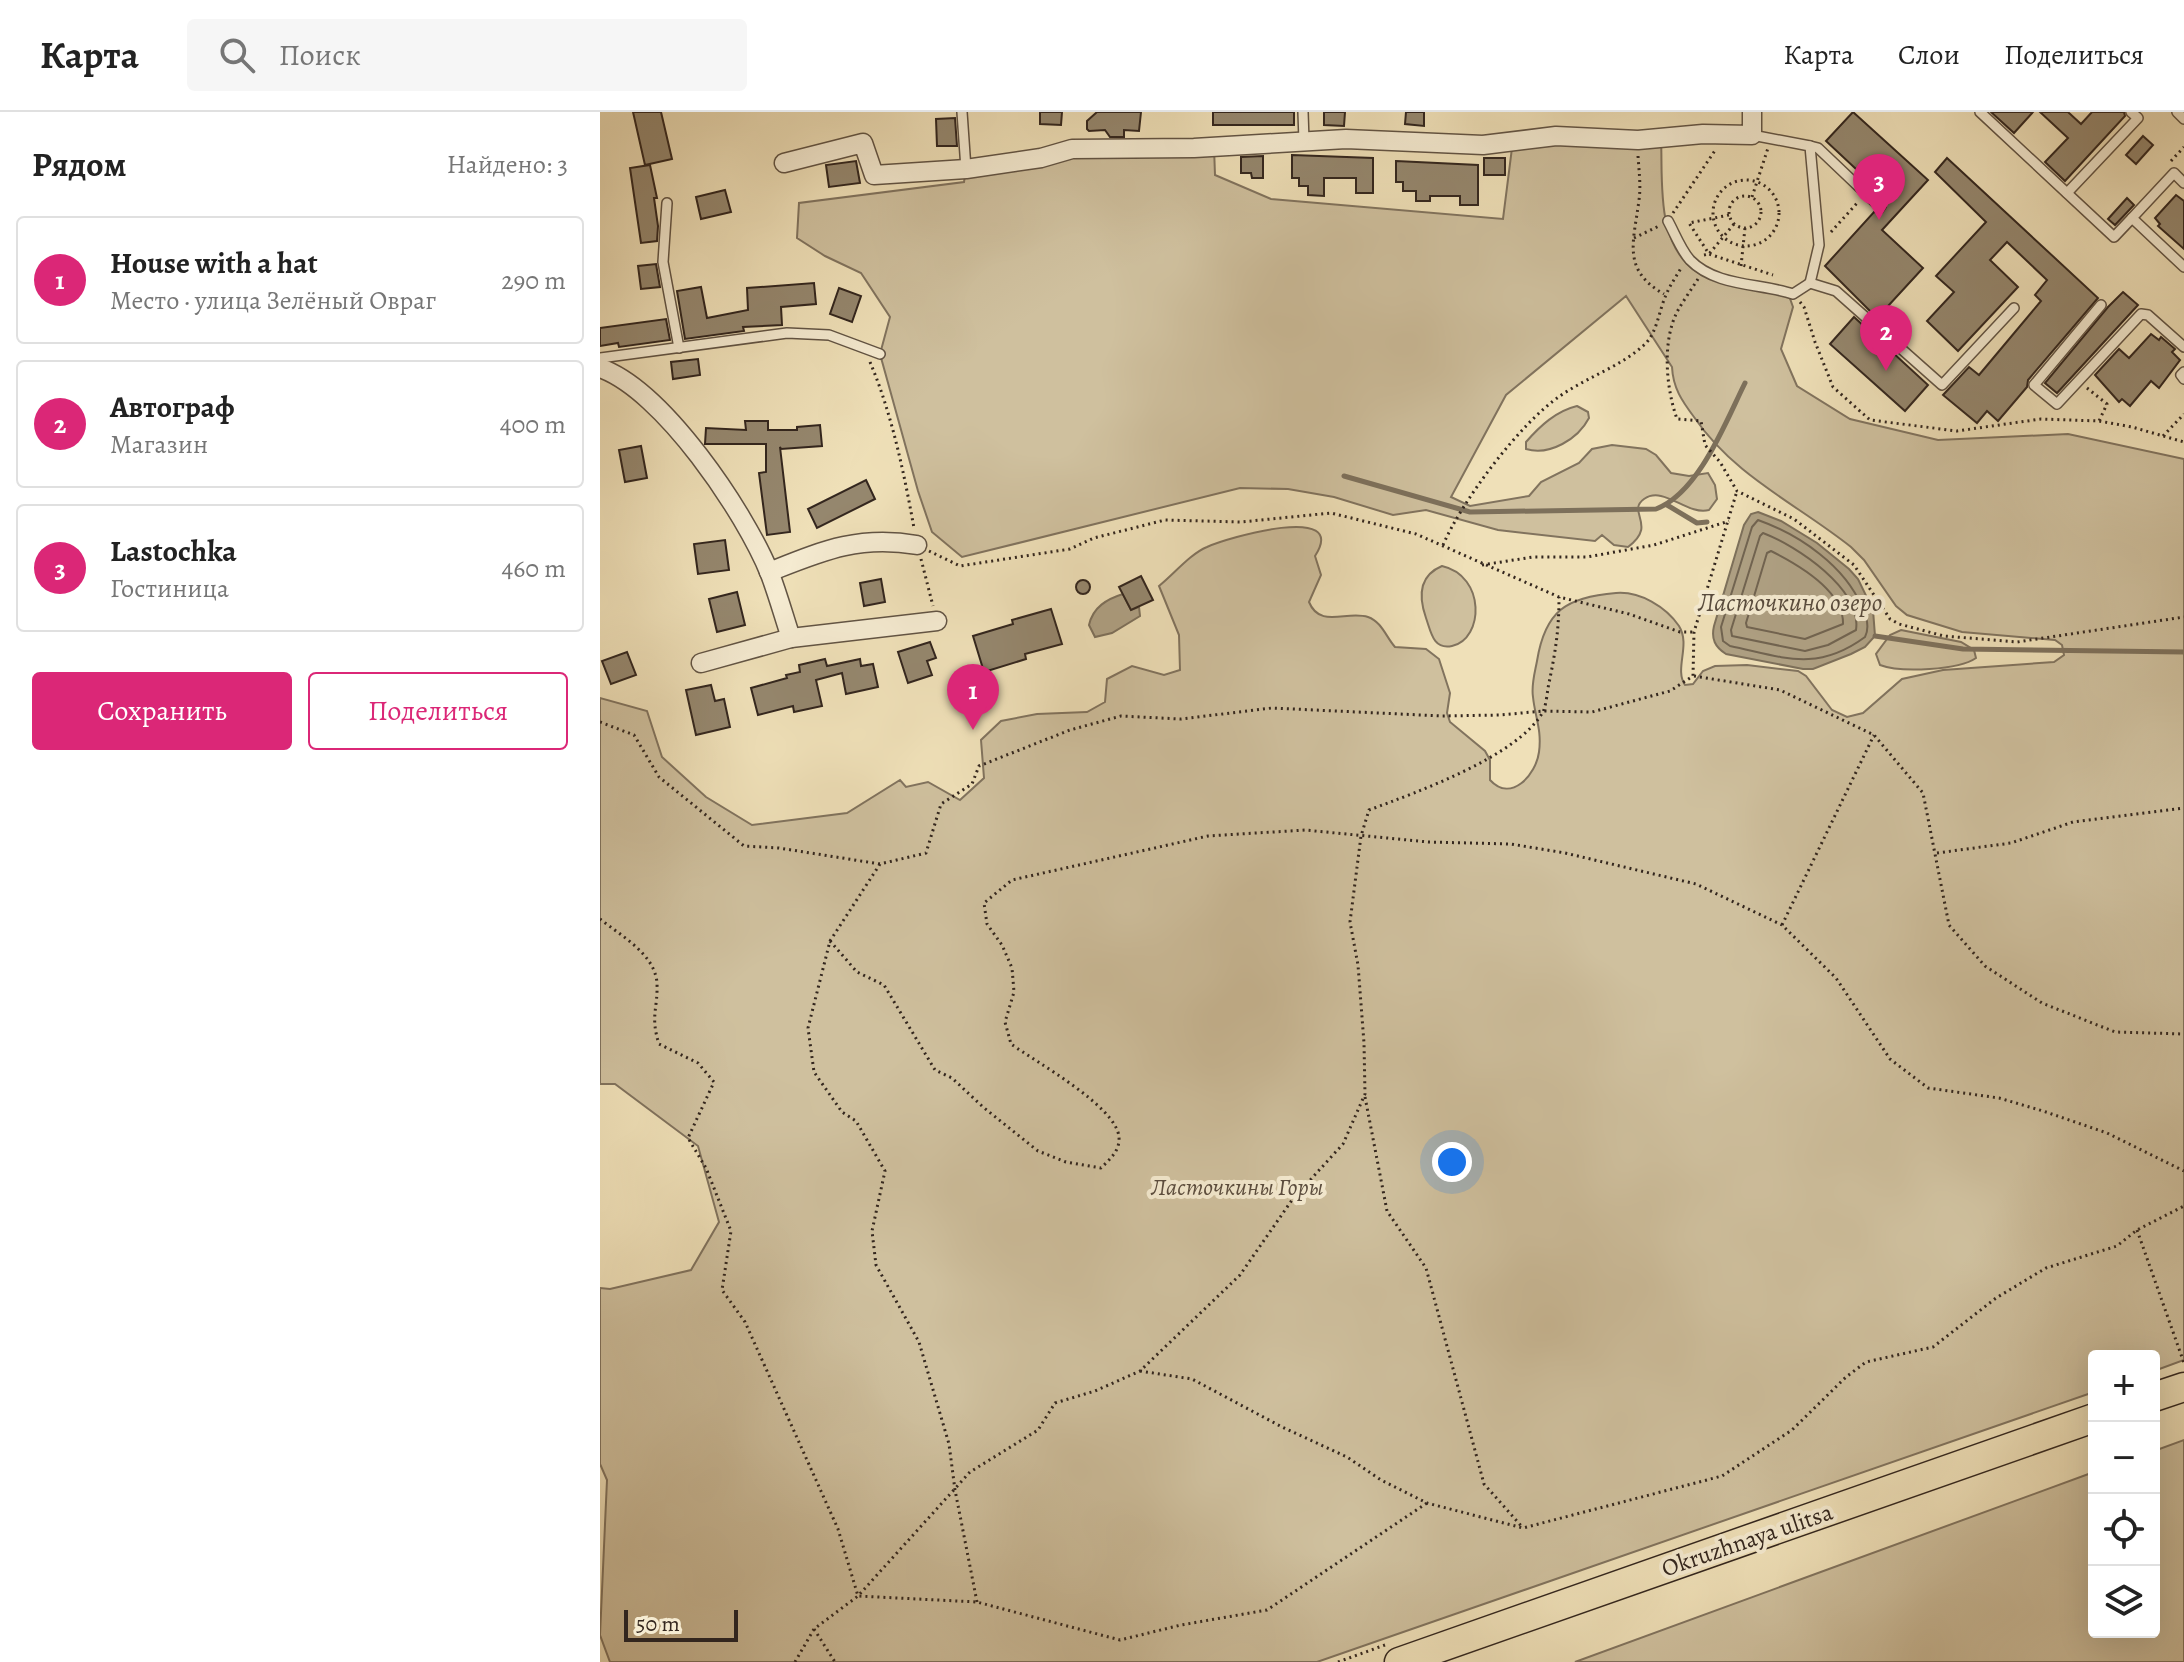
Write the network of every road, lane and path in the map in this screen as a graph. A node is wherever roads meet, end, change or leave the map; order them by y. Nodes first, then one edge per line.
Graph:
1 (962, 112) edge
2 (1303, 112) edge
3 (1752, 112) edge
4 (1980, 112) edge
5 (2131, 112) edge
6 (2177, 112) edge
7 (2184, 119) edge
8 (1726, 133) junction
9 (1752, 135) junction
10 (1638, 140) junction
11 (1304, 141) junction
12 (1810, 146) junction
13 (1768, 147) dead end
14 (2184, 147) edge
15 (784, 163) dead end
16 (966, 169) junction
17 (2174, 173) junction
18 (1757, 182) junction
19 (2184, 183) edge
20 (2067, 193) junction
21 (1752, 197) junction
22 (1861, 199) dead end
23 (667, 203) dead end
24 (1879, 206) dead end
25 (1729, 215) junction
26 (2132, 218) junction
27 (1713, 219) junction
28 (1668, 221) junction
29 (1734, 224) junction
30 (1745, 228) junction
31 (1723, 237) junction
32 (1632, 238) junction
33 (1819, 245) junction
34 (1743, 246) junction
35 (1709, 254) junction
36 (1689, 259) junction
37 (1741, 266) junction
38 (2184, 267) edge
39 (1704, 271) junction
40 (1783, 278) dead end
41 (1810, 283) junction
42 (1793, 294) junction
43 (1666, 295) junction
44 (2101, 305) dead end
45 (2014, 308) dead end
46 (863, 347) junction
47 (2184, 347) edge
48 (679, 348) junction
49 (880, 354) dead end
50 (600, 358) edge
51 (600, 368) edge
52 (2184, 372) edge
53 (2184, 379) edge
54 (2079, 381) junction
55 (2184, 414) edge
56 (2099, 421) junction
57 (2163, 436) junction
58 (2183, 441) edge
59 (1737, 491) junction
60 (1730, 521) junction
61 (917, 545) junction
62 (1442, 546) junction
63 (1482, 565) junction
64 (769, 572) junction
65 (1559, 597) junction
66 (2184, 617) edge
67 (937, 621) joint
68 (1694, 632) junction
69 (791, 638) junction
70 (701, 663) dead end
71 (1693, 676) junction
72 (1543, 711) junction
73 (600, 722) edge
74 (1874, 735) junction
75 (2184, 808) edge
76 (1361, 836) junction
77 (1935, 853) junction
78 (880, 864) junction
79 (600, 919) edge
80 (1782, 925) junction
81 (830, 941) junction
82 (2184, 1034) edge
83 (1365, 1094) junction
84 (2184, 1171) edge
85 (2184, 1206) edge
86 (2137, 1230) junction
87 (2184, 1363) edge
88 (1140, 1371) junction
89 (2184, 1387) edge
90 (2160, 1395) edge
91 (2088, 1420) edge
92 (955, 1490) junction
93 (1427, 1503) junction
94 (1523, 1528) junction
95 (858, 1596) junction
96 (977, 1602) junction
97 (814, 1629) junction
98 (795, 1662) edge
99 (835, 1662) edge
100 (1399, 1662) edge

1 - 16 lane
2 - 11 lane
3 - 9 street
4 - 20 lane
5 - 20 lane
6 - 7 lane
8 - 9 street
8 - 10 street
8 - 28 path
9 - 12 lane
10 - 11 street
10 - 32 path
11 - 16 street
12 - 24 lane
12 - 33 lane
13 - 18 path
14 - 17 path
15 - 16 street
17 - 19 lane
17 - 26 lane
18 - 21 path
18 - 27 path
18 - 34 path
20 - 26 lane
21 - 25 path
21 - 30 path
22 - 33 path
23 - 48 lane
25 - 27 path
25 - 29 path
26 - 38 lane
27 - 31 path
27 - 35 path
28 - 32 path
28 - 36 lane
29 - 30 path
29 - 31 path
30 - 34 path
31 - 34 path
31 - 35 path
32 - 43 path
33 - 41 lane
34 - 37 path
35 - 36 path
35 - 37 path
36 - 39 lane
36 - 43 path
37 - 40 path
39 - 42 lane
39 - 59 path
41 - 42 lane
41 - 45 lane
42 - 56 path
43 - 62 path
44 - 54 lane
46 - 48 lane
46 - 49 lane
46 - 61 path
47 - 54 lane
48 - 50 lane
51 - 64 street
52 - 53 lane
54 - 56 path
55 - 57 path
56 - 57 path
57 - 58 path
59 - 60 path
59 - 66 path
60 - 63 path
60 - 68 path
61 - 62 path
61 - 64 street
61 - 67 path
62 - 63 path
63 - 65 path
64 - 69 street
65 - 68 path
65 - 72 path
67 - 69 street
68 - 71 path
69 - 70 street
71 - 72 path
71 - 74 path
72 - 76 path
72 - 78 path
73 - 78 path
74 - 77 path
74 - 80 path
75 - 77 path
76 - 80 path
76 - 81 path
76 - 83 path
77 - 82 path
78 - 81 path
79 - 95 path
80 - 84 path
81 - 92 path
83 - 88 path
83 - 94 path
85 - 86 path
86 - 87 path
86 - 94 path
88 - 92 path
88 - 93 path
89 - 90 main road
91 - 100 main road, Okruzhnaya ulitsa
92 - 95 path
92 - 96 path
93 - 94 path
93 - 96 path
95 - 96 path
95 - 97 path
97 - 98 path
97 - 99 path

